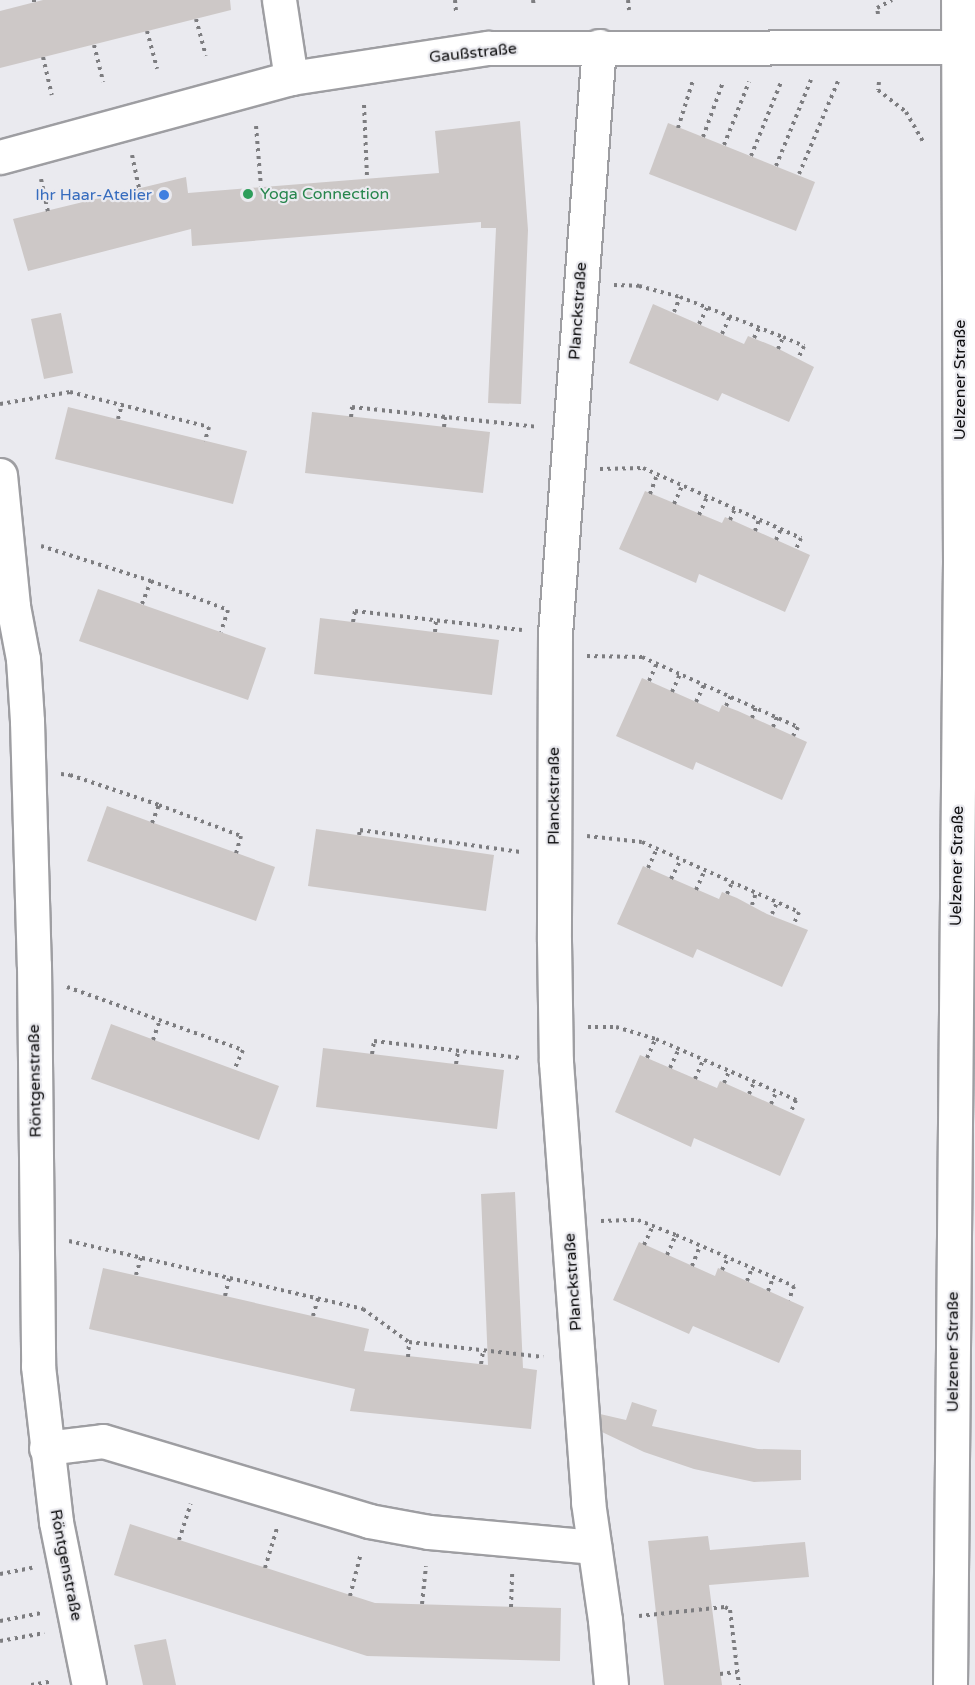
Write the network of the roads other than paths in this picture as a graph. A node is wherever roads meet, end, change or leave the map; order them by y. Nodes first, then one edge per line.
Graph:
1 (279, 0) edge
2 (958, 0) edge
3 (598, 46) junction
4 (966, 47) edge
5 (291, 78) junction
6 (0, 157) edge
7 (0, 475) edge
8 (46, 1448) junction
9 (594, 1547) junction
10 (89, 1685) edge
11 (611, 1685) edge
12 (950, 1685) edge

1 - 5 street
2 - 4 street, Uelzener Straße
3 - 4 street, Gaußstraße
3 - 5 street, Gaußstraße
3 - 9 street, Planckstraße
4 - 12 street, Uelzener Straße
5 - 6 street, Gaußstraße
7 - 8 street, Röntgenstraße
8 - 9 street
8 - 10 street, Röntgenstraße
9 - 11 street, Planckstraße

